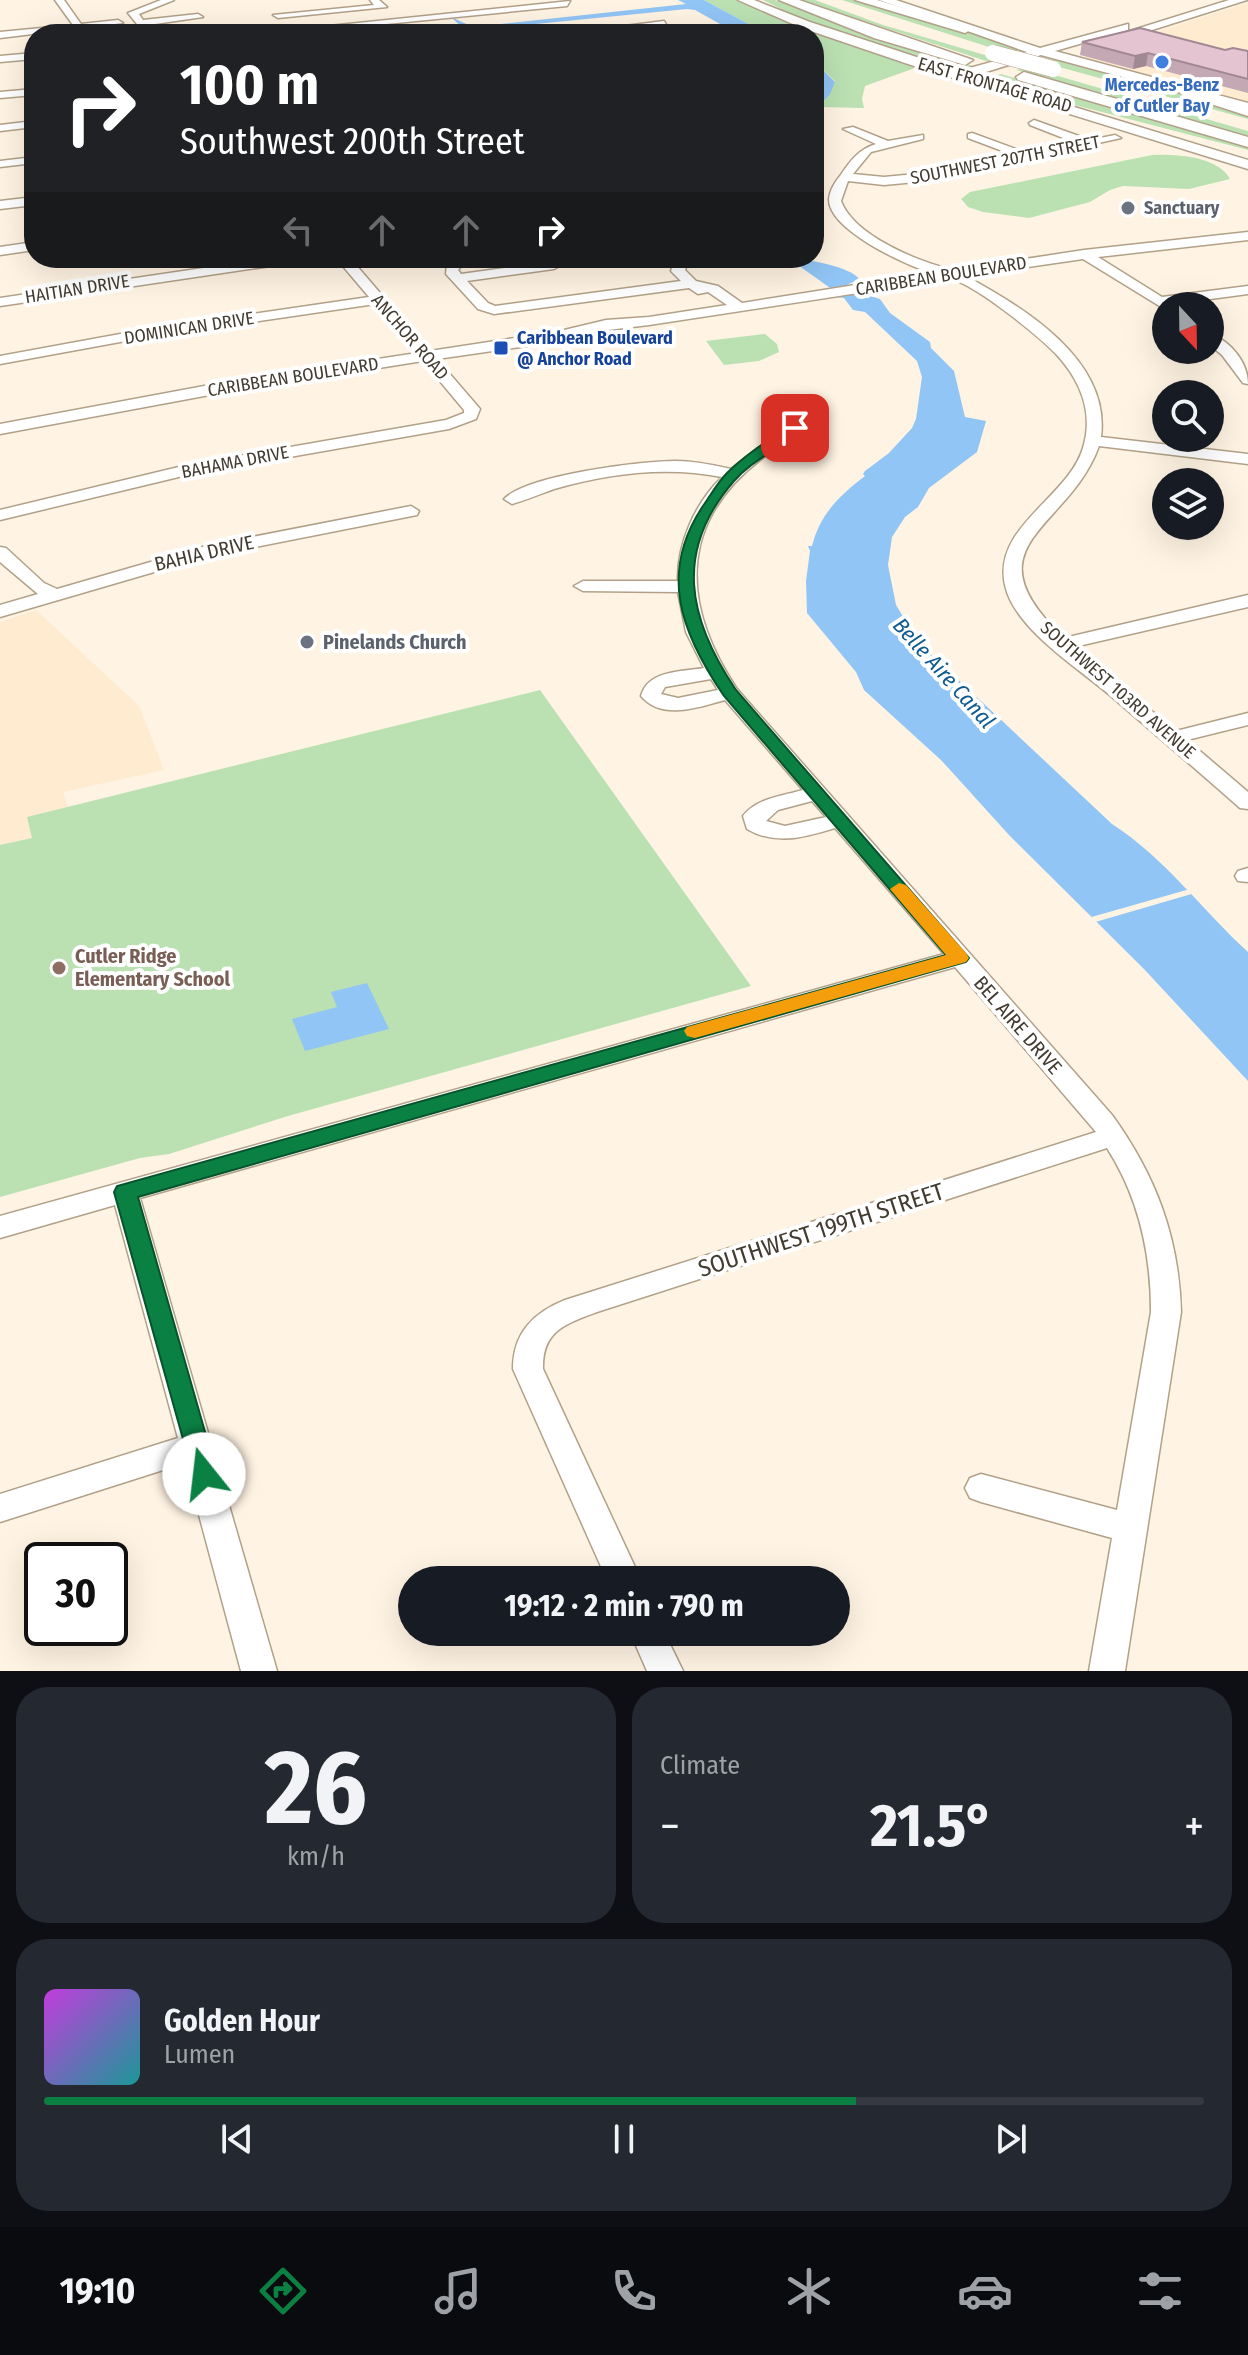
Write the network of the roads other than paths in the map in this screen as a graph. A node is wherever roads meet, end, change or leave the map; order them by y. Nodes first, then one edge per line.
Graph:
1 (59, 0) edge
2 (170, 0) edge
3 (374, 0) edge
4 (744, 0) edge
5 (760, 0) edge
6 (786, 0) edge
7 (831, 0) edge
8 (862, 0) edge
9 (885, 0) edge
10 (1218, 0) edge
11 (1241, 0) edge
12 (567, 3) dead end
13 (270, 7) dead end
14 (912, 9) junction
15 (278, 15) junction
16 (650, 16) dead end
17 (198, 17) dead end
18 (118, 23) dead end
19 (140, 23) joint
20 (77, 24) edge
21 (108, 24) edge
22 (288, 24) edge
23 (355, 24) edge
24 (663, 24) edge
25 (804, 24) edge
26 (804, 24) edge
27 (965, 29) junction
28 (824, 30) edge
29 (1115, 30) junction
30 (24, 33) edge
31 (981, 34) junction
32 (0, 35) edge
33 (1011, 36) junction
34 (1090, 45) junction
35 (24, 57) edge
36 (0, 59) edge
37 (1049, 59) junction
38 (1093, 66) junction
39 (966, 72) junction
40 (1189, 92) joint
41 (24, 93) edge
42 (0, 95) edge
43 (1071, 108) junction
44 (1248, 109) edge
45 (1034, 123) dead end
46 (24, 125) edge
47 (1248, 125) edge
48 (0, 128) edge
49 (849, 129) dead end
50 (972, 136) dead end
51 (919, 137) dead end
52 (1115, 138) dead end
53 (1248, 142) edge
54 (1089, 143) junction
55 (885, 144) junction
56 (1248, 152) edge
57 (1026, 156) junction
58 (24, 161) edge
59 (0, 164) edge
60 (1248, 165) edge
61 (847, 177) junction
62 (24, 202) edge
63 (0, 205) edge
64 (865, 234) junction
65 (1243, 238) edge
66 (917, 246) dead end
67 (24, 247) edge
68 (0, 251) edge
69 (1084, 254) junction
70 (916, 262) junction
71 (230, 268) edge
72 (351, 268) edge
73 (452, 268) edge
74 (532, 268) edge
75 (679, 268) edge
76 (952, 274) junction
77 (457, 278) junction
78 (692, 284) junction
79 (1248, 290) edge
80 (1224, 294) edge
81 (1152, 296) edge
82 (378, 300) junction
83 (0, 302) edge
84 (732, 308) junction
85 (1224, 350) edge
86 (1248, 350) edge
87 (1227, 352) junction
88 (426, 356) junction
89 (0, 360) edge
90 (1248, 380) edge
91 (812, 401) dead end
92 (471, 416) joint
93 (0, 432) edge
94 (1095, 441) junction
95 (1248, 459) edge
96 (733, 474) junction
97 (512, 499) dead end
98 (411, 511) dead end
99 (0, 515) edge
100 (0, 552) edge
101 (583, 586) dead end
102 (685, 587) junction
103 (53, 594) junction
104 (1248, 601) edge
105 (0, 611) edge
106 (1062, 644) junction
107 (715, 672) junction
108 (730, 693) junction
109 (1248, 719) edge
110 (1172, 738) junction
111 (817, 793) junction
112 (1248, 803) edge
113 (840, 820) junction
114 (959, 958) junction
115 (1114, 1136) junction
116 (125, 1192) junction
117 (0, 1227) edge
118 (196, 1446) junction
119 (981, 1488) dead end
120 (0, 1508) edge
121 (1130, 1528) junction
122 (618, 1566) edge
123 (653, 1646) edge
124 (259, 1671) edge
125 (665, 1671) edge
126 (1107, 1671) edge

1 - 20 street
2 - 19 street
3 - 15 street
4 - 25 main road, EAST FRONTAGE ROAD
5 - 26 highway
6 - 39 highway
7 - 37 highway, bridge
8 - 27 highway
9 - 14 main road
10 - 29 main road
11 - 34 main road
12 - 23 street
13 - 15 street
14 - 27 main road
14 - 33 main road
15 - 22 street
16 - 24 street
17 - 19 street
18 - 21 street
27 - 31 main road
28 - 39 main road, EAST FRONTAGE ROAD
29 - 33 main road
29 - 37 main road
30 - 32 street
31 - 33 main road
31 - 37 main road
34 - 37 main road
34 - 38 main road
35 - 36 street
37 - 38 main road
37 - 39 main road
37 - 47 highway
38 - 40 main road
39 - 43 main road, EAST FRONTAGE ROAD
39 - 53 highway
40 - 44 highway
41 - 42 street
43 - 56 highway
43 - 60 main road, EAST FRONTAGE ROAD
45 - 54 street
46 - 48 street
49 - 55 street
50 - 57 street
51 - 55 street
52 - 54 street, SOUTHWEST 207TH STREET
54 - 57 street, SOUTHWEST 207TH STREET
55 - 61 street
57 - 61 street, SOUTHWEST 207TH STREET
58 - 59 street
61 - 64 street, SOUTHWEST 103RD AVENUE
62 - 63 street
64 - 66 street
64 - 70 street, SOUTHWEST 103RD AVENUE
65 - 69 street, CARIBBEAN BOULEVARD
67 - 68 street
69 - 76 street, CARIBBEAN BOULEVARD
69 - 81 street
70 - 76 street, SOUTHWEST 103RD AVENUE
70 - 76 street, SOUTHWEST 103RD AVENUE
71 - 83 street, HAITIAN DRIVE
72 - 82 street, ANCHOR ROAD
73 - 77 street
74 - 77 street
75 - 78 street
76 - 84 street, CARIBBEAN BOULEVARD
76 - 94 street, SOUTHWEST 103RD AVENUE
77 - 78 street
78 - 84 street
79 - 80 street
82 - 88 street, ANCHOR ROAD
82 - 89 street, DOMINICAN DRIVE
84 - 88 street, CARIBBEAN BOULEVARD
85 - 87 street
86 - 87 street
87 - 90 street
88 - 92 street, ANCHOR ROAD
88 - 93 street, CARIBBEAN BOULEVARD
91 - 96 street, BEL AIRE DRIVE
92 - 99 street, BAHAMA DRIVE
94 - 95 street
94 - 106 street, SOUTHWEST 103RD AVENUE
96 - 97 street
96 - 102 street, BEL AIRE DRIVE
98 - 103 street, BAHIA DRIVE
100 - 103 street
101 - 102 street
102 - 107 street, BEL AIRE DRIVE
103 - 105 street, BAHIA DRIVE
104 - 106 street
106 - 110 street, SOUTHWEST 103RD AVENUE
107 - 108 street, BEL AIRE DRIVE
107 - 108 street
108 - 111 street, BEL AIRE DRIVE
109 - 110 street
110 - 112 street, SOUTHWEST 103RD AVENUE
111 - 113 street, BEL AIRE DRIVE
111 - 113 street
113 - 114 street, BEL AIRE DRIVE
114 - 115 street, BEL AIRE DRIVE
114 - 116 street
115 - 121 street, BEL AIRE DRIVE
115 - 122 street, SOUTHWEST 199TH STREET
116 - 117 street
116 - 118 street
118 - 120 street
118 - 124 street
119 - 121 street
121 - 126 street, BEL AIRE DRIVE
123 - 125 street

